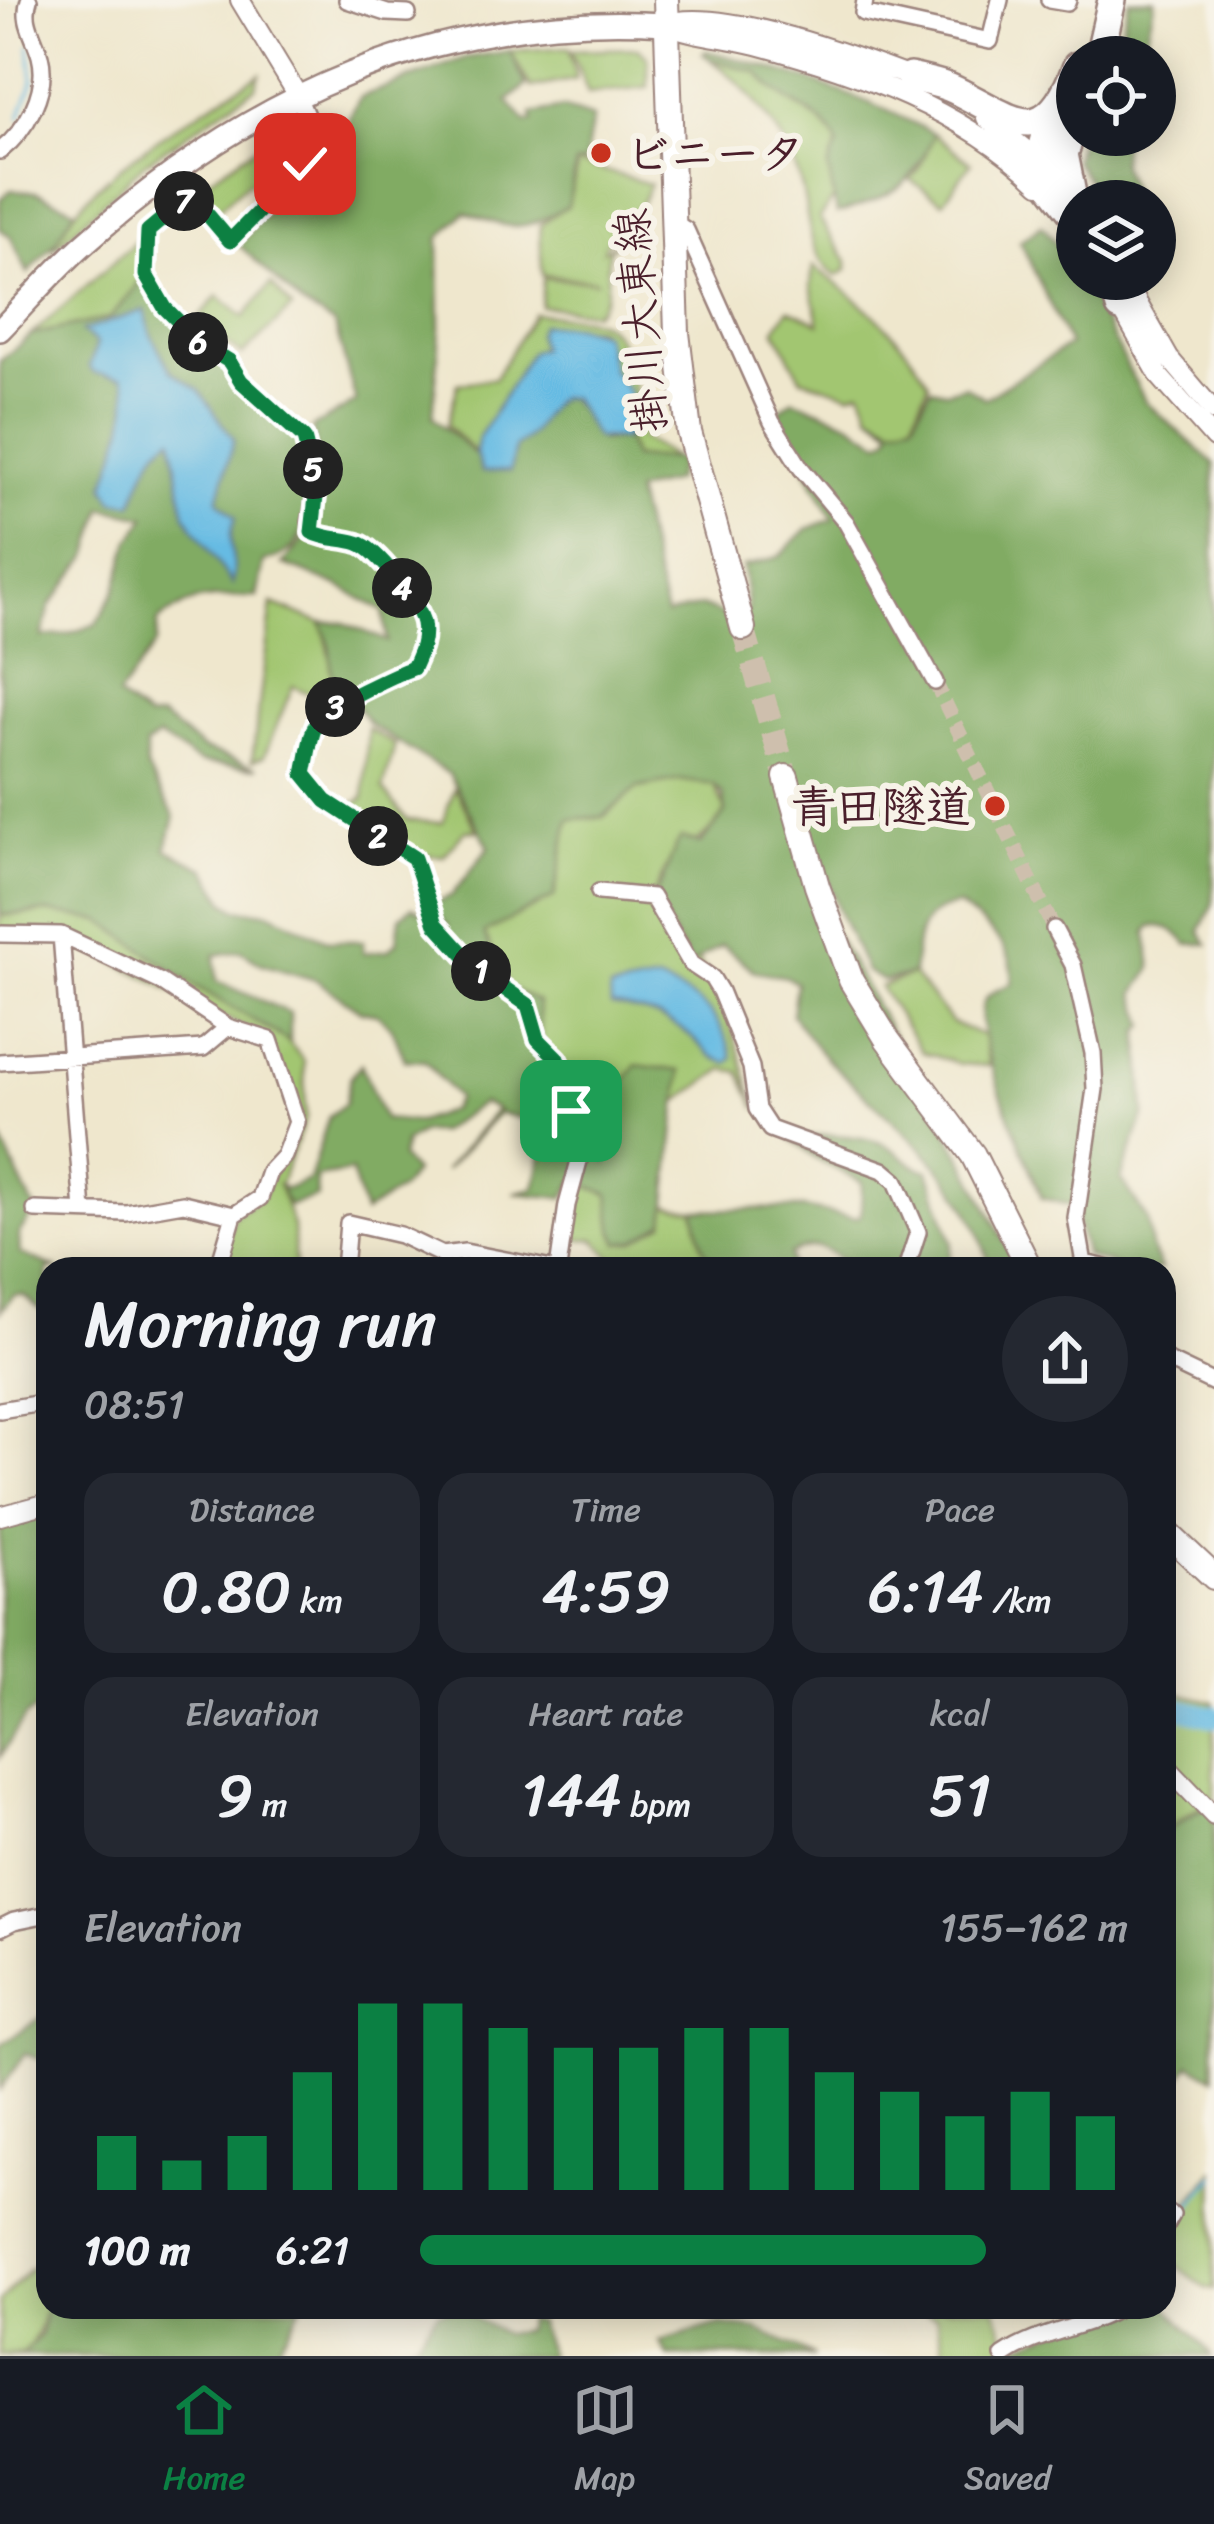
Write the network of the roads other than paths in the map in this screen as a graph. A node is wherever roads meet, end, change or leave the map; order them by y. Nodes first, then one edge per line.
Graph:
1 (347, 0) edge
2 (866, 0) edge
3 (1000, 0) edge
4 (1049, 0) edge
5 (1067, 0) edge
6 (1094, 0) edge
7 (1112, 0) edge
8 (250, 6) edge
9 (666, 12) edge
10 (28, 14) edge
11 (408, 14) dead end
12 (1088, 36) edge
13 (1095, 36) edge
14 (910, 77) junction
15 (297, 94) junction
16 (1056, 104) edge
17 (1056, 121) edge
18 (1056, 137) edge
19 (0, 151) edge
20 (1008, 155) junction
21 (1037, 158) junction
22 (1056, 188) edge
23 (1056, 202) edge
24 (673, 222) junction
25 (1122, 300) edge
26 (1126, 300) edge
27 (0, 330) edge
28 (1214, 411) edge
29 (1214, 438) edge
30 (743, 628) tunnel mouth
31 (935, 682) tunnel mouth
32 (785, 776) tunnel mouth
33 (599, 892) dead end
34 (1054, 929) tunnel mouth
35 (0, 934) edge
36 (61, 935) junction
37 (228, 1027) junction
38 (70, 1056) junction
39 (0, 1062) edge
40 (35, 1210) dead end
41 (83, 1210) junction
42 (234, 1215) junction
43 (222, 1257) edge
44 (345, 1257) edge
45 (492, 1257) edge
46 (557, 1257) edge
47 (911, 1257) edge
48 (1027, 1257) edge
49 (1083, 1257) edge
50 (1176, 1365) edge
51 (1214, 1383) edge
52 (36, 1404) edge
53 (0, 1410) edge
54 (36, 1506) edge
55 (0, 1516) edge
56 (1176, 1541) edge
57 (1214, 1577) edge
58 (1176, 1776) edge
59 (1214, 1816) edge
60 (36, 1916) edge
61 (0, 1928) edge
62 (1097, 2319) edge
63 (1004, 2356) edge

1 - 11 street
2 - 3 street
4 - 5 street
6 - 12 highway
7 - 13 highway
8 - 15 street
9 - 14 street
9 - 15 main road
9 - 20 street
9 - 24 main road, 掛川大東線
10 - 19 street
14 - 16 highway
14 - 21 street
15 - 27 main road
15 - 46 street
17 - 21 highway
18 - 21 highway
20 - 21 highway
20 - 23 street
21 - 22 highway
24 - 30 main road, 掛川大東線
24 - 31 street
25 - 29 street
26 - 28 street
32 - 48 main road
33 - 47 street
34 - 49 street
35 - 36 street
36 - 37 street
36 - 38 street
37 - 38 street
37 - 42 street
38 - 39 street
38 - 41 street
40 - 41 street
41 - 42 street
42 - 43 street
44 - 45 street
50 - 51 street
52 - 53 street
54 - 55 street
56 - 57 main road
58 - 59 street
60 - 61 street
62 - 63 street

